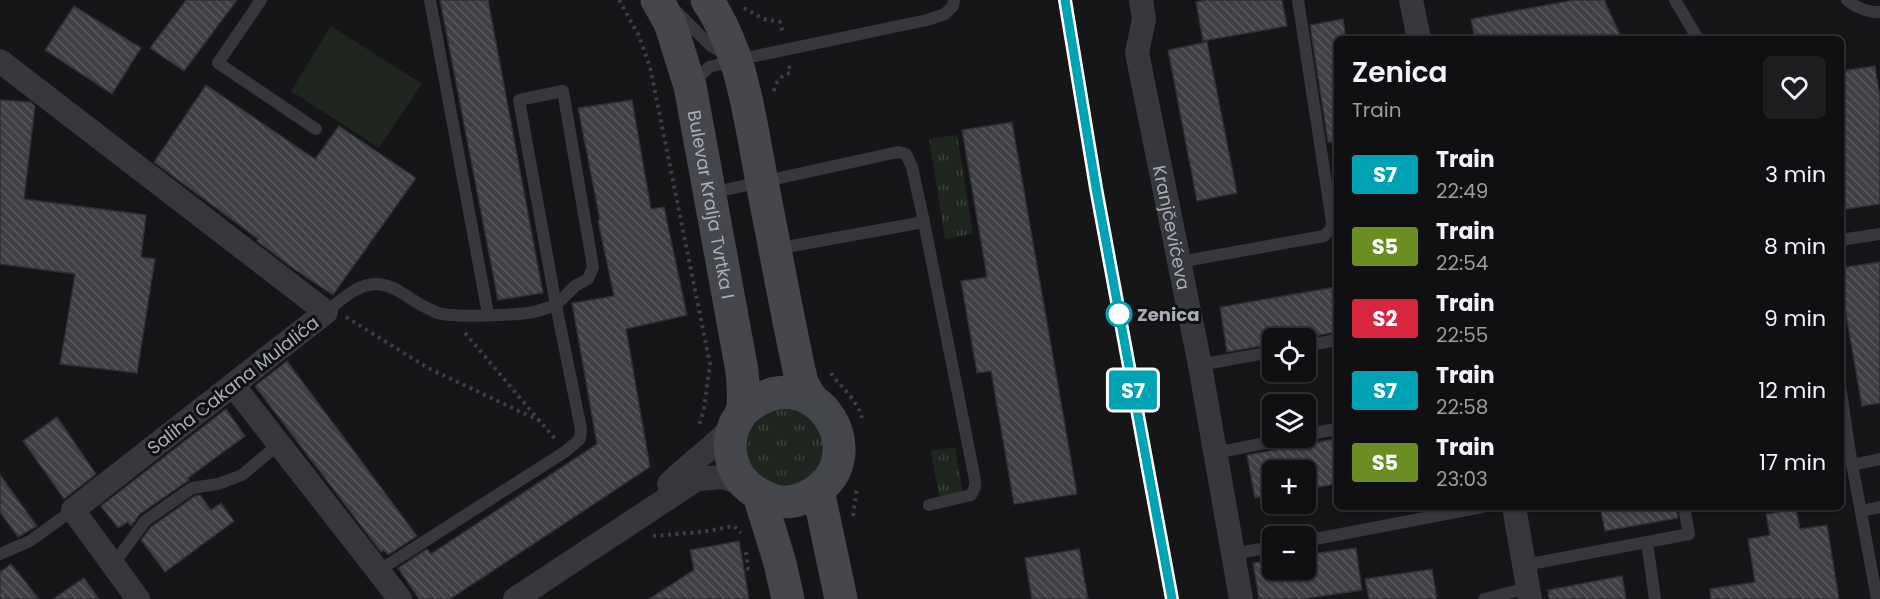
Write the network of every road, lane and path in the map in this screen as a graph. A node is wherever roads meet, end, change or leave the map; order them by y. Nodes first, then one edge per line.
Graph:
1 (261, 0) edge
2 (430, 0) edge
3 (619, 0) edge
4 (657, 0) edge
5 (663, 0) edge
6 (707, 0) edge
7 (954, 0) edge
8 (1141, 0) edge
9 (1298, 0) edge
10 (1411, 0) edge
11 (1675, 0) edge
12 (1847, 0) edge
13 (741, 5) dead end
14 (1880, 12) edge
15 (780, 22) dead end
16 (1418, 36) edge
17 (1696, 36) edge
18 (736, 60) junction
19 (0, 61) edge
20 (790, 73) dead end
21 (690, 86) junction
22 (773, 101) dead end
23 (316, 129) dead end
24 (762, 183) junction
25 (709, 193) junction
26 (924, 222) junction
27 (1880, 234) edge
28 (1844, 239) edge
29 (775, 249) junction
30 (1179, 262) junction
31 (556, 305) junction
32 (328, 310) junction
33 (449, 314) junction
34 (488, 314) junction
35 (1334, 340) edge
36 (1316, 344) edge
37 (1262, 354) edge
38 (1199, 365) junction
39 (826, 367) dead end
40 (233, 385) junction
41 (812, 400) junction
42 (1844, 412) edge
43 (738, 419) junction
44 (540, 421) junction
45 (864, 426) dead end
46 (1334, 429) edge
47 (697, 430) dead end
48 (1316, 433) edge
49 (279, 444) junction
50 (1262, 444) edge
51 (566, 451) junction
52 (1215, 453) junction
53 (1880, 459) edge
54 (1852, 465) junction
55 (858, 482) dead end
56 (752, 490) junction
57 (818, 490) junction
58 (928, 505) dead end
59 (1880, 507) edge
60 (73, 510) junction
61 (1466, 510) edge
62 (1515, 510) edge
63 (1685, 510) edge
64 (1860, 511) junction
65 (634, 520) junction
66 (852, 525) dead end
67 (742, 535) dead end
68 (1316, 539) edge
69 (1647, 543) junction
70 (745, 545) dead end
71 (1262, 549) edge
72 (0, 554) edge
73 (1233, 554) junction
74 (1874, 556) edge
75 (113, 565) junction
76 (748, 569) dead end
77 (378, 571) junction
78 (1527, 584) edge
79 (138, 599) edge
80 (400, 599) edge
81 (515, 599) edge
82 (788, 599) edge
83 (841, 599) edge
84 (1241, 599) edge
85 (1484, 599) edge
86 (1655, 599) edge
87 (1877, 599) edge

1 - 23 lane
2 - 34 lane
3 - 47 path
4 - 21 street, Bulevar Kralja Tvrtka I
5 - 18 lane
6 - 18 street
7 - 18 lane
8 - 30 street, Kranjčevićeva
9 - 30 lane
10 - 16 street
11 - 17 lane
12 - 14 lane
13 - 15 path
18 - 21 lane
18 - 24 street
19 - 32 street, Saliha Cakana Mulalića
20 - 22 path
21 - 25 street, Bulevar Kralja Tvrtka I
24 - 25 lane
24 - 26 lane
24 - 29 street
25 - 43 street, Bulevar Kralja Tvrtka I
26 - 29 lane
26 - 58 lane
27 - 28 lane
29 - 41 street
30 - 38 street, Kranjčevićeva
31 - 31 lane
31 - 34 lane
31 - 51 lane
32 - 33 lane
32 - 40 street, Saliha Cakana Mulalića
32 - 44 path
33 - 34 lane
33 - 44 path
35 - 36 lane
37 - 38 lane
38 - 52 street, Kranjčevićeva
39 - 45 path
40 - 49 street
40 - 60 street, Saliha Cakana Mulalića
41 - 43 street
41 - 57 street
42 - 54 lane
43 - 56 street, Bulevar Kralja Tvrtka I
43 - 65 street
44 - 51 path
46 - 48 lane
49 - 75 lane
49 - 77 street
50 - 52 lane
51 - 77 lane
52 - 73 street, Kranjčevićeva
53 - 54 lane
54 - 64 lane
55 - 66 path
56 - 57 street
56 - 65 street
56 - 82 street, Bulevar Kralja Tvrtka I
57 - 83 street
59 - 64 lane
60 - 72 lane
60 - 75 street
61 - 68 lane
62 - 78 street
63 - 69 lane
64 - 74 lane
65 - 67 path
65 - 81 street
69 - 78 lane
69 - 86 lane
70 - 76 path
71 - 73 lane
73 - 84 street, Kranjčevićeva
74 - 87 lane
75 - 79 street
77 - 80 street
78 - 85 lane

